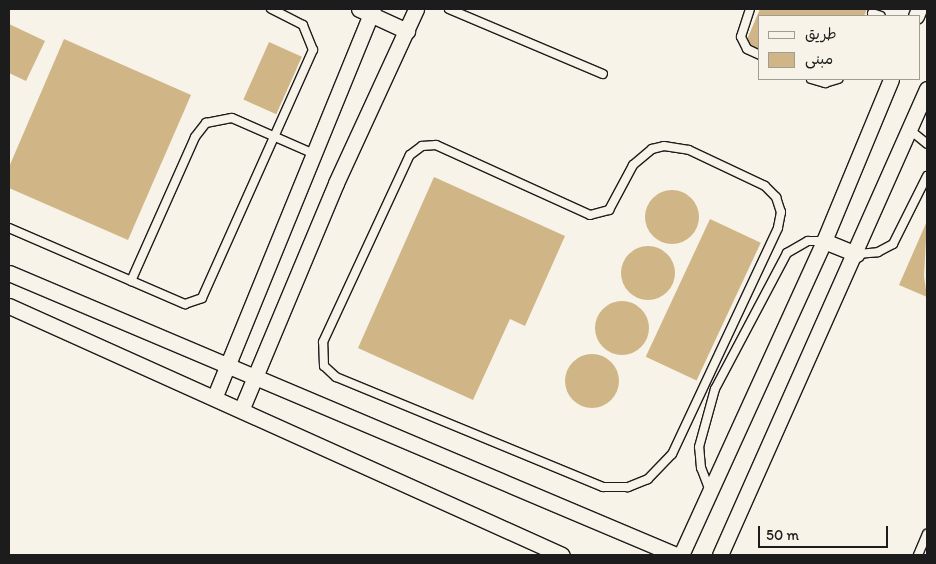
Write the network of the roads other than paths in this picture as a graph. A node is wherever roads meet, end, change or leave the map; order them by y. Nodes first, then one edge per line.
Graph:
1 (271, 9) edge
2 (416, 9) edge
3 (449, 9) edge
4 (750, 9) edge
5 (368, 10) edge
6 (407, 31) junction
7 (758, 54) edge
8 (603, 74) dead end
9 (814, 80) edge
10 (835, 80) edge
11 (891, 80) edge
12 (926, 97) edge
13 (910, 130) junction
14 (274, 137) junction
15 (927, 143) edge
16 (314, 154) junction
17 (927, 176) edge
18 (9, 228) edge
19 (824, 241) junction
20 (857, 254) junction
21 (9, 273) edge
22 (131, 281) junction
23 (9, 306) edge
24 (740, 310) junction
25 (754, 317) junction
26 (228, 363) junction
27 (254, 375) junction
28 (215, 396) junction
29 (242, 408) junction
30 (689, 418) junction
31 (704, 425) junction
32 (710, 492) junction
33 (927, 534) edge
34 (562, 555) edge
35 (676, 555) edge
36 (681, 555) edge
37 (720, 555) edge
38 (918, 555) edge

1 - 14 lane
2 - 6 street
3 - 8 lane
4 - 7 lane
5 - 6 street
5 - 16 street
6 - 27 street
9 - 10 lane
11 - 19 street
12 - 13 street
13 - 15 lane
13 - 20 street
14 - 16 lane
14 - 22 lane
14 - 22 lane
16 - 26 street
17 - 20 lane
18 - 22 lane
19 - 20 street
19 - 25 lane
19 - 32 street
20 - 37 street
21 - 26 street
23 - 28 street
24 - 25 lane
24 - 30 lane
24 - 30 lane
25 - 31 lane
26 - 27 street
26 - 28 street
27 - 29 street
27 - 35 street
28 - 29 street
29 - 34 street
30 - 31 lane
31 - 32 lane
32 - 36 street
33 - 38 lane

